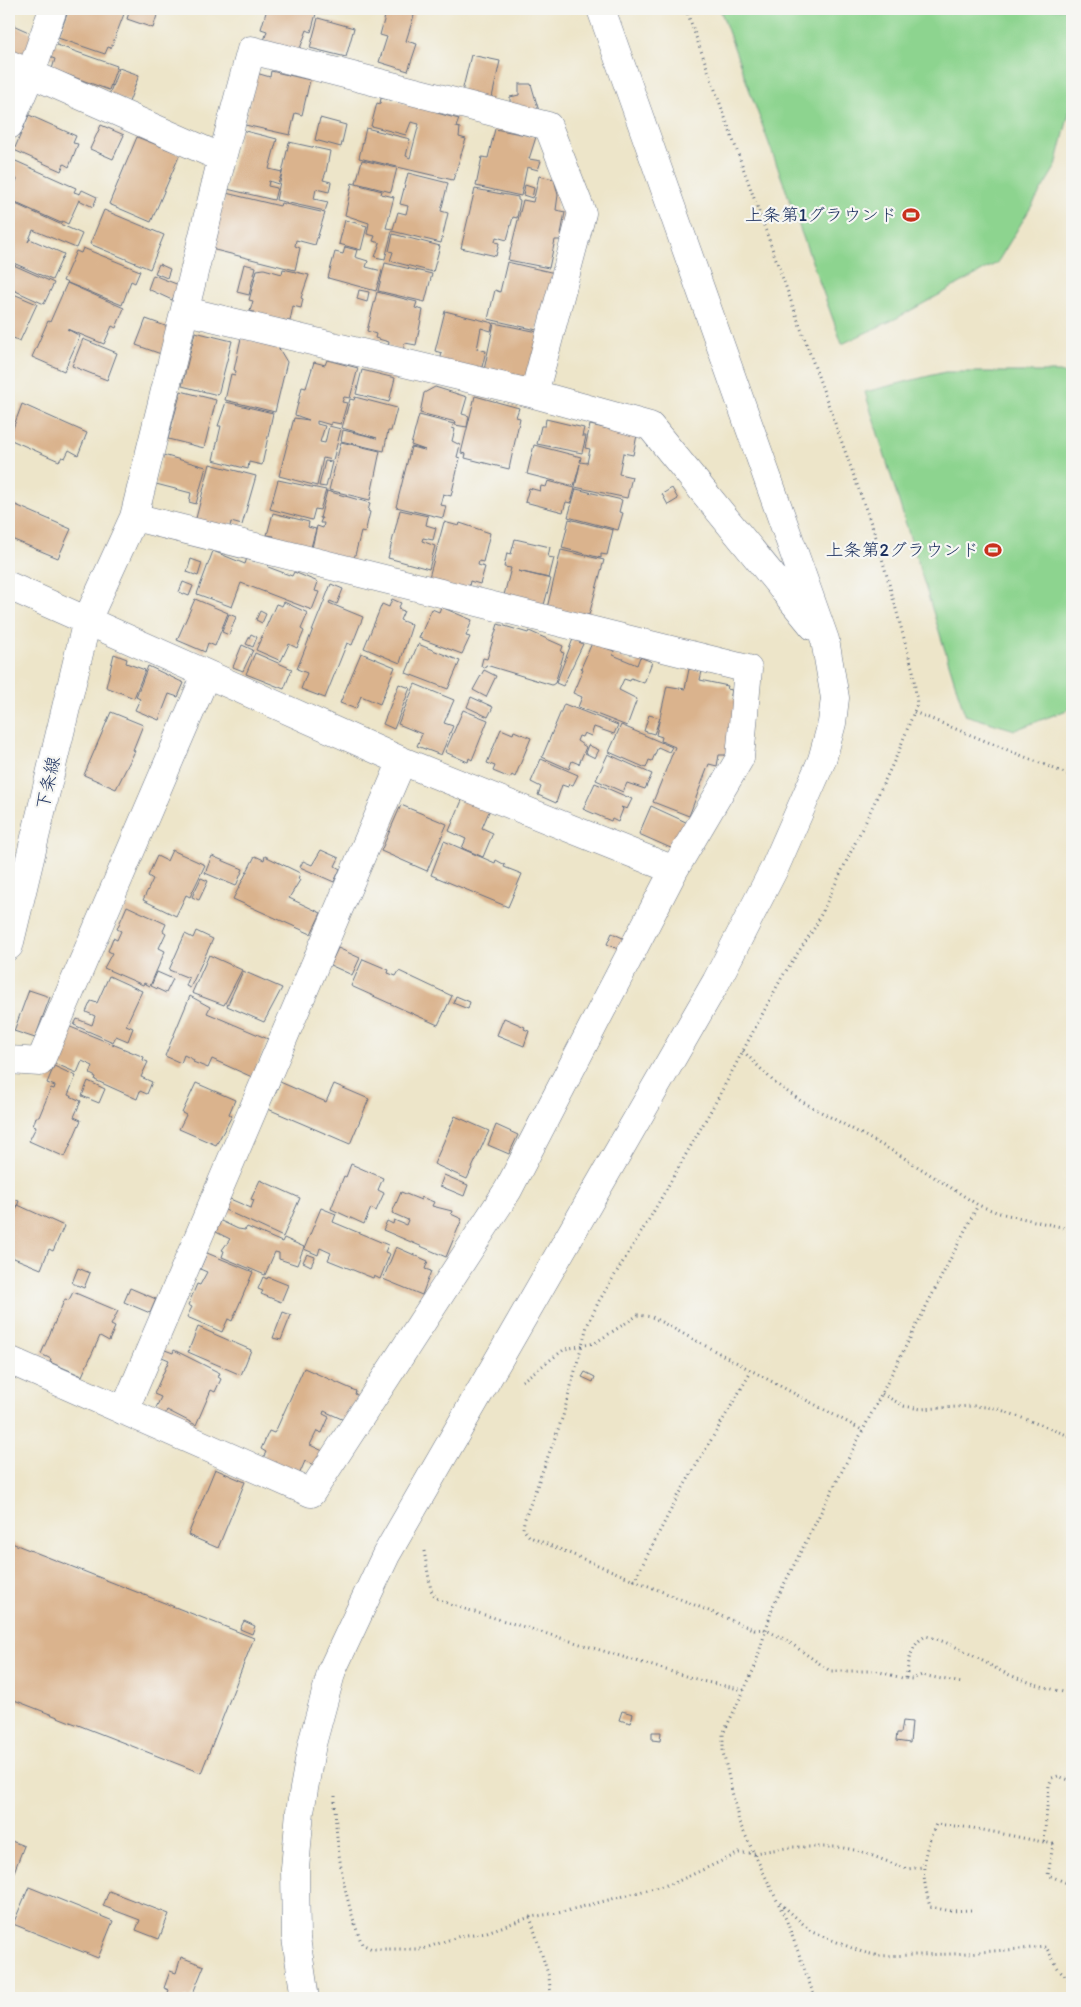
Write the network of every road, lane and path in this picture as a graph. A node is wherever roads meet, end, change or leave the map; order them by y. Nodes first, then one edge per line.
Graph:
1 (53, 9) edge
2 (601, 9) edge
3 (20, 69) edge
4 (9, 125) edge
5 (222, 158) junction
6 (186, 311) junction
7 (534, 394) junction
8 (134, 517) junction
9 (9, 586) edge
10 (87, 620) junction
11 (825, 640) junction
12 (206, 675) junction
13 (914, 712) dead end
14 (402, 760) junction
15 (1072, 776) edge
16 (674, 870) junction
17 (9, 946) edge
18 (743, 1051) dead end
19 (9, 1060) edge
20 (978, 1205) junction
21 (1072, 1231) edge
22 (9, 1360) edge
23 (751, 1372) junction
24 (520, 1382) dead end
25 (882, 1394) junction
26 (124, 1410) junction
27 (862, 1430) junction
28 (1072, 1438) edge
29 (419, 1498) junction
30 (634, 1581) dead end
31 (906, 1678) dead end
32 (744, 1690) junction
33 (1072, 1694) edge
34 (1072, 1782) edge
35 (335, 1794) dead end
36 (1044, 1842) junction
37 (754, 1853) junction
38 (923, 1867) junction
39 (1072, 1885) edge
40 (778, 1901) junction
41 (971, 1910) dead end
42 (530, 1917) junction
43 (1072, 1983) edge
44 (305, 1998) edge
45 (551, 1998) edge
46 (814, 1998) edge

1 - 3 street
2 - 11 street
3 - 4 street
3 - 5 street
5 - 6 street, 下条線
5 - 7 street, 下条線
6 - 7 street
6 - 8 street, 下条線
7 - 11 street
8 - 10 street, 下条線
8 - 16 street
9 - 10 street
10 - 12 street
10 - 17 street, 下条線
11 - 29 street
12 - 14 street
12 - 19 street
13 - 15 path
14 - 16 street
14 - 26 street
16 - 26 street
18 - 20 path
20 - 21 path
20 - 25 path
22 - 26 street
23 - 24 path
23 - 27 path
23 - 30 path
25 - 27 path
25 - 28 path
27 - 32 path
29 - 32 path
29 - 44 street
31 - 33 path
32 - 37 path
34 - 36 path
35 - 42 path
36 - 38 path
36 - 39 path
37 - 38 path
37 - 40 path
37 - 42 path
38 - 41 path
40 - 43 path
40 - 46 path
42 - 45 path

